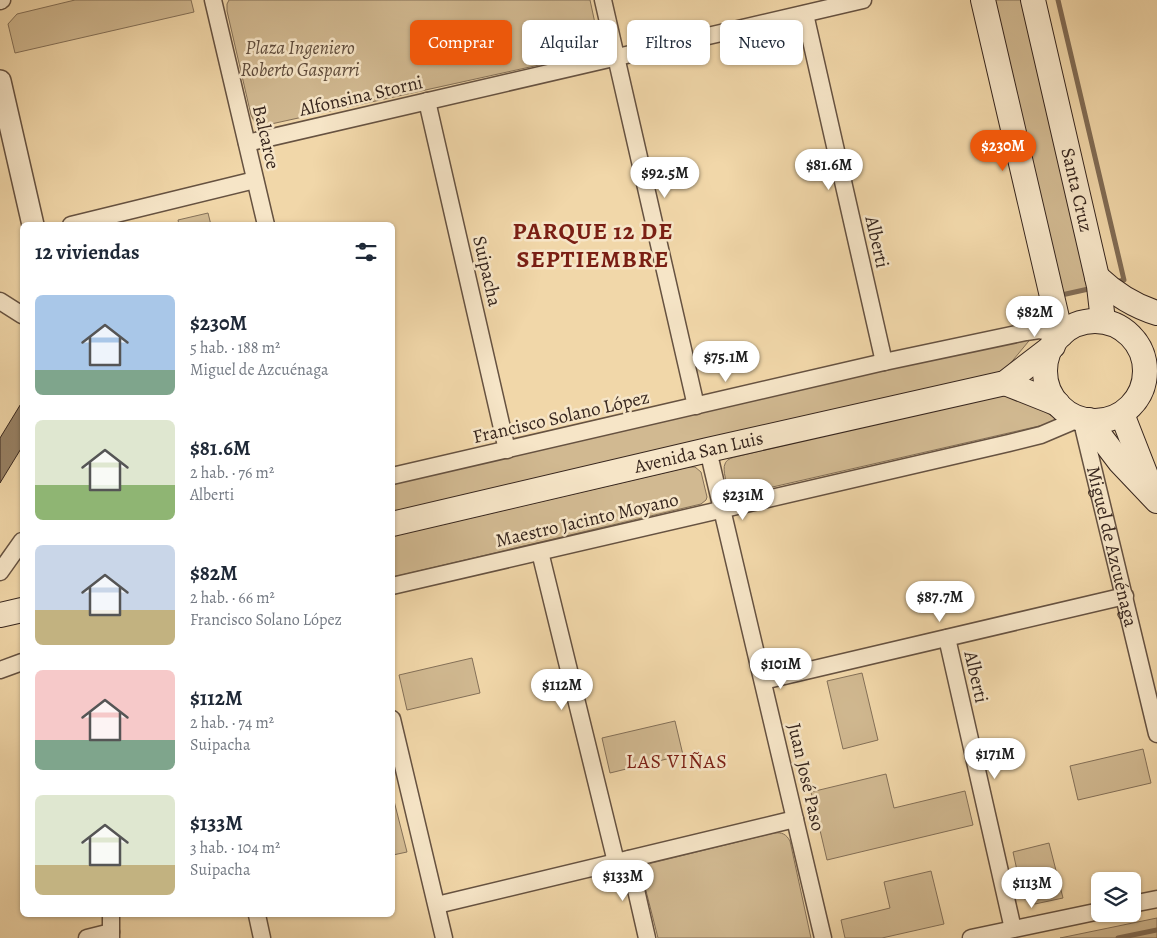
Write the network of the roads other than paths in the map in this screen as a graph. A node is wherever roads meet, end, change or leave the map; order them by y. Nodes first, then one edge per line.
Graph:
1 (213, 0) edge
2 (603, 0) edge
3 (863, 0) edge
4 (983, 0) edge
5 (1033, 0) edge
6 (805, 14) junction
7 (608, 20) edge
8 (617, 57) edge
9 (617, 61) edge
10 (582, 65) edge
11 (0, 81) edge
12 (427, 101) junction
13 (246, 143) junction
14 (255, 180) junction
15 (32, 222) edge
16 (83, 222) edge
17 (265, 222) edge
18 (1096, 277) junction
19 (0, 301) edge
20 (1157, 313) edge
21 (20, 314) edge
22 (1103, 321) junction
23 (1057, 341) junction
24 (1149, 350) edge
25 (884, 362) junction
26 (1005, 383) junction
27 (1058, 404) junction
28 (696, 406) junction
29 (1122, 414) junction
30 (1084, 419) junction
31 (507, 450) junction
32 (708, 450) junction
33 (395, 475) edge
34 (1157, 501) edge
35 (722, 510) junction
36 (395, 523) edge
37 (20, 544) edge
38 (540, 552) junction
39 (0, 572) edge
40 (395, 585) edge
41 (1124, 596) junction
42 (20, 610) edge
43 (0, 615) edge
44 (946, 638) junction
45 (20, 664) edge
46 (0, 670) edge
47 (763, 681) junction
48 (1157, 734) edge
49 (395, 743) edge
50 (398, 767) edge
51 (795, 819) junction
52 (622, 861) junction
53 (1157, 899) edge
54 (1141, 902) edge
55 (437, 905) junction
56 (1091, 913) edge
57 (111, 917) edge
58 (257, 917) edge
59 (1014, 929) junction
60 (111, 935) edge
61 (87, 938) edge
62 (262, 938) edge
63 (444, 938) edge
64 (647, 938) edge
65 (823, 938) edge
66 (971, 938) edge

1 - 13 street, Balcarce
2 - 7 street
3 - 6 street, Alfonsina Storni
4 - 23 main road
5 - 18 main road, Santa Cruz
6 - 8 street, Alfonsina Storni
6 - 25 street, Alberti
9 - 28 street
10 - 12 street, Alfonsina Storni
11 - 15 street
12 - 13 street, Alfonsina Storni
12 - 31 street, Suipacha
13 - 14 street, Balcarce
14 - 16 street
14 - 17 street, Balcarce
18 - 20 main road
18 - 22 main road, Santa Cruz
19 - 21 street
22 - 23 main road, Avenida San Luis
22 - 24 main road
23 - 25 street, Francisco Solano López
23 - 26 main road, Avenida San Luis
23 - 27 main road
24 - 29 main road
25 - 28 street, Francisco Solano López
26 - 27 main road
26 - 32 main road, Avenida San Luis
27 - 30 main road
28 - 31 street, Francisco Solano López
29 - 30 main road
29 - 34 main road
30 - 34 main road
30 - 35 street, Maestro Jacinto Moyano
30 - 41 street, Miguel de Azcuénaga
31 - 33 street, Francisco Solano López
32 - 35 street, Juan José Paso
32 - 36 main road, Avenida San Luis
35 - 38 street, Maestro Jacinto Moyano
35 - 47 street, Juan José Paso
37 - 39 street
38 - 40 street, Maestro Jacinto Moyano
38 - 52 street
41 - 44 street
41 - 48 street, Miguel de Azcuénaga
42 - 43 main road
44 - 47 street
44 - 59 street, Alberti
45 - 46 street
47 - 51 street, Juan José Paso
49 - 50 street
50 - 55 street
51 - 52 street
51 - 65 street, Juan José Paso
52 - 55 street
52 - 64 street
53 - 54 street
55 - 63 street
56 - 59 street
57 - 60 street
58 - 62 street
59 - 66 street
60 - 61 street

